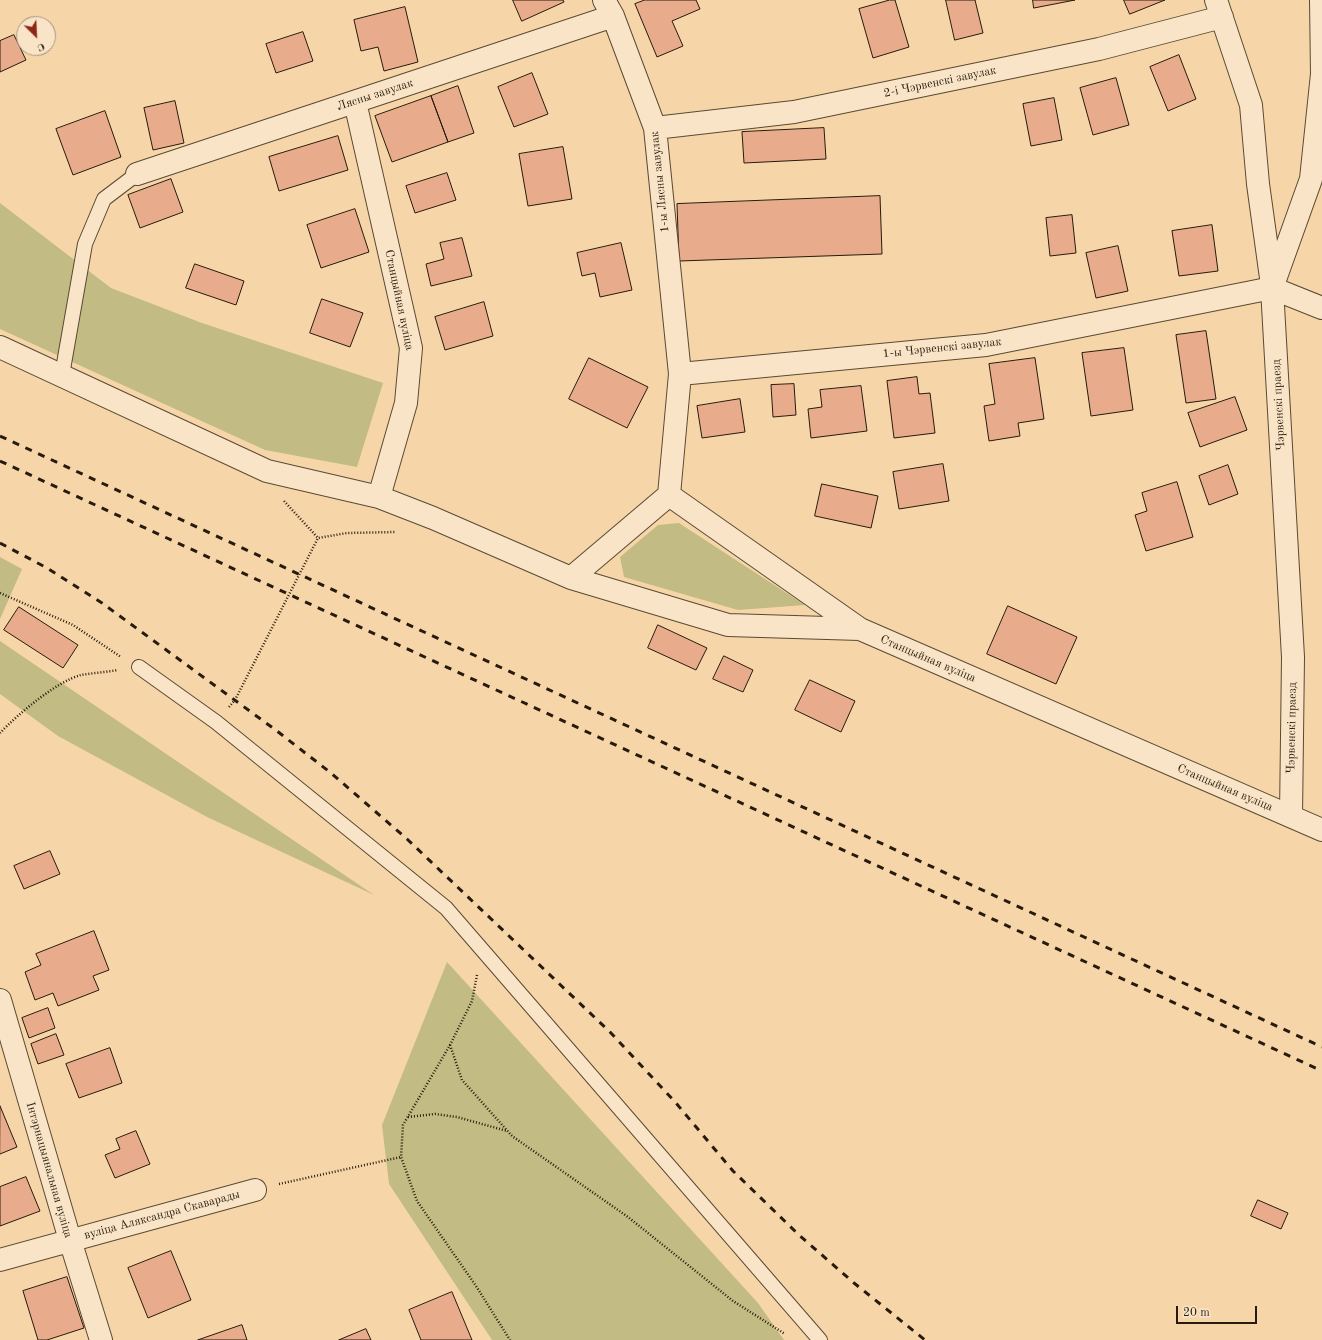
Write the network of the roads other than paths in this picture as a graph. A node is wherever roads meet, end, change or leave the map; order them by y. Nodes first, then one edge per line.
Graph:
1 (1321, 0) edge
2 (608, 8) edge
3 (1219, 9) edge
4 (355, 102) junction
5 (655, 128) junction
6 (137, 174) joint
7 (1272, 288) junction
8 (1322, 308) edge
9 (0, 347) edge
10 (680, 374) junction
11 (62, 375) junction
12 (669, 495) junction
13 (378, 497) junction
14 (572, 578) junction
15 (860, 629) junction
16 (139, 667) road end
17 (1291, 816) junction
18 (1322, 830) edge
19 (0, 1000) edge
20 (255, 1190) road end
21 (70, 1240) junction
22 (0, 1260) edge
23 (101, 1340) edge
24 (820, 1340) edge

1 - 7 street, Чэрвенскі праезд
2 - 4 street, Лясны завулак
2 - 5 street, 1-ы Лясны завулак
3 - 5 street, 2-і Чэрвенскі завулак
3 - 7 street
4 - 6 street, Лясны завулак
4 - 13 street, Станцыйная вуліца
5 - 10 street, 1-ы Лясны завулак
6 - 11 lane
7 - 8 street
7 - 10 street, 1-ы Чэрвенскі завулак
7 - 17 street, Чэрвенскі праезд
9 - 11 street
10 - 12 street
11 - 13 street
12 - 14 street
12 - 15 street, Станцыйная вуліца
13 - 14 street
14 - 15 street
15 - 17 street, Станцыйная вуліца
16 - 24 lane
17 - 18 street, Станцыйная вуліца
19 - 21 street, Інтэрнацыянальная вуліца
20 - 21 street, вуліца Аляксандра Скаварады
21 - 22 street, вуліца Аляксандра Скаварады
21 - 23 street, Інтэрнацыянальная вуліца

